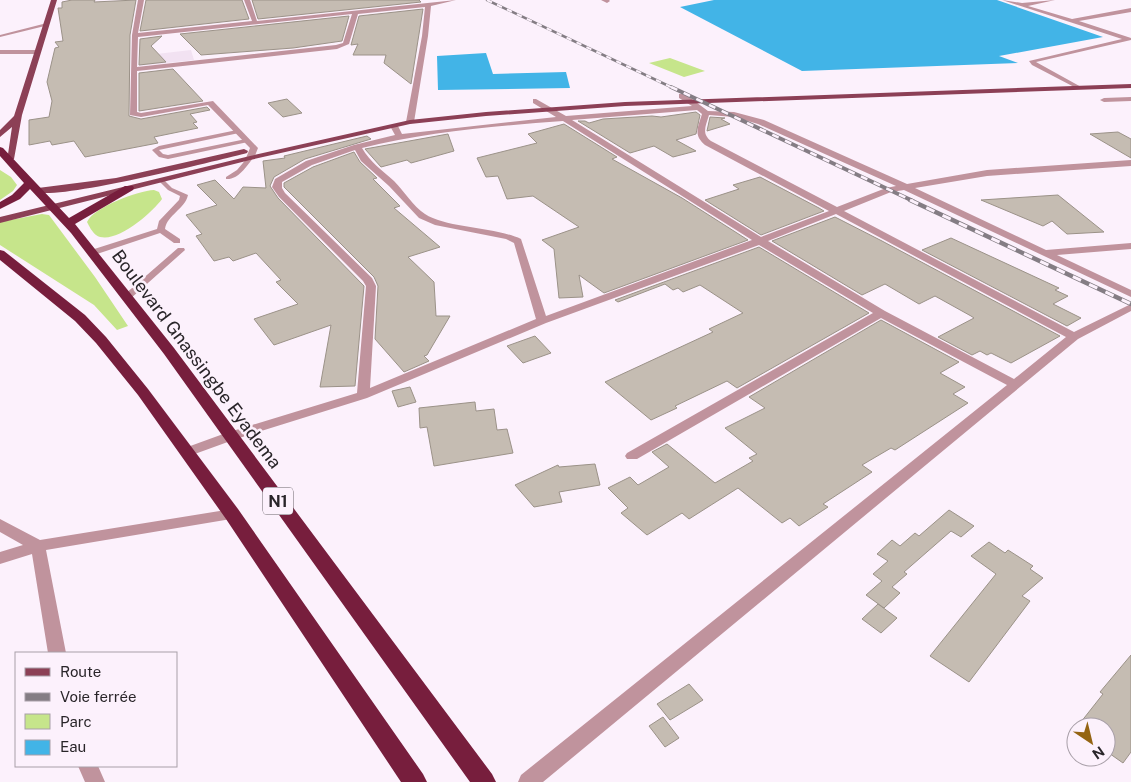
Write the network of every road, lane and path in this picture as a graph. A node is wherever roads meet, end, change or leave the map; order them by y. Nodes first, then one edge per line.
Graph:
1 (54, 0) edge
2 (141, 0) edge
3 (247, 0) edge
4 (422, 0) edge
5 (453, 0) edge
6 (1005, 0) edge
7 (1052, 0) edge
8 (428, 5) junction
9 (1020, 5) junction
10 (1131, 10) edge
11 (356, 12) junction
12 (1069, 21) junction
13 (47, 23) junction
14 (255, 23) junction
15 (0, 30) edge
16 (135, 35) junction
17 (0, 36) edge
18 (1130, 40) edge
19 (0, 52) edge
20 (38, 52) junction
21 (135, 69) junction
22 (1131, 80) edge
23 (1070, 82) junction
24 (1131, 86) edge
25 (1080, 88) junction
26 (684, 98) junction
27 (573, 99) dead end
28 (1131, 99) edge
29 (554, 100) dead end
30 (1104, 100) dead end
31 (531, 101) joint
32 (496, 104) dead end
33 (486, 105) dead end
34 (468, 107) dead end
35 (546, 108) junction
36 (702, 111) junction
37 (18, 115) junction
38 (410, 119) junction
39 (563, 119) junction
40 (394, 126) junction
41 (237, 132) junction
42 (0, 135) edge
43 (398, 137) junction
44 (246, 141) junction
45 (357, 147) junction
46 (254, 148) junction
47 (0, 150) edge
48 (250, 158) junction
49 (10, 159) junction
50 (1131, 162) edge
51 (0, 165) edge
52 (19, 170) junction
53 (228, 178) dead end
54 (160, 180) junction
55 (29, 184) junction
56 (903, 186) junction
57 (129, 188) junction
58 (38, 191) junction
59 (0, 206) edge
60 (53, 207) junction
61 (836, 211) junction
62 (0, 220) edge
63 (68, 223) junction
64 (162, 230) junction
65 (177, 241) dead end
66 (760, 241) junction
67 (1131, 246) edge
68 (182, 250) dead end
69 (91, 253) junction
70 (1044, 253) junction
71 (0, 254) edge
72 (1131, 294) edge
73 (127, 297) junction
74 (1131, 307) edge
75 (881, 312) junction
76 (542, 320) junction
77 (1074, 337) junction
78 (1016, 385) junction
79 (363, 394) junction
80 (231, 436) junction
81 (187, 452) junction
82 (632, 456) dead end
83 (232, 514) junction
84 (0, 525) edge
85 (38, 546) junction
86 (0, 558) edge
87 (57, 652) edge
88 (88, 767) edge
89 (95, 782) edge
90 (415, 782) edge
91 (484, 782) edge
92 (528, 782) edge

1 - 13 main road
2 - 16 street
3 - 14 street
4 - 8 street
5 - 8 street
6 - 9 street
7 - 9 street
8 - 11 street
8 - 38 street
9 - 12 street
10 - 12 street
11 - 14 street
11 - 21 street
12 - 18 street
13 - 15 lane
13 - 17 lane
13 - 20 main road
14 - 16 street
16 - 21 street
18 - 23 street
19 - 20 lane
20 - 37 main road
21 - 41 street
22 - 23 main road
23 - 25 street
23 - 26 main road
24 - 25 main road
25 - 26 main road
26 - 27 main road
26 - 35 main road
26 - 36 street
28 - 30 street
29 - 31 main road
31 - 35 street
32 - 33 main road
34 - 38 main road
35 - 38 main road
35 - 39 street
36 - 39 street
36 - 56 street
36 - 61 street
37 - 42 main road
37 - 49 main road
38 - 40 main road
38 - 46 main road
39 - 43 street
39 - 66 street
40 - 43 street
40 - 48 main road
41 - 44 street
41 - 44 lane
43 - 45 street
44 - 46 street
45 - 76 street
45 - 79 street
46 - 48 street
46 - 58 main road
47 - 49 highway, N1
48 - 53 lane
48 - 54 main road
49 - 52 highway, N1
50 - 56 street
51 - 52 highway
52 - 55 highway, N1
54 - 57 main road
54 - 64 lane
55 - 58 highway, Boulevard Gnassingbe Eyadema / N1
55 - 59 highway
56 - 61 street
56 - 70 street
57 - 60 main road
57 - 63 highway
58 - 60 highway, Boulevard Gnassingbe Eyadema / N1
60 - 62 main road
60 - 63 highway, Boulevard Gnassingbe Eyadema / N1
61 - 66 street
61 - 77 street
63 - 69 highway, Boulevard Gnassingbe Eyadema / N1
64 - 65 lane
64 - 69 lane
66 - 75 street
66 - 76 street
67 - 70 street
68 - 73 lane
69 - 73 highway, Boulevard Gnassingbe Eyadema / N1
70 - 72 street
71 - 81 highway, N1
73 - 80 highway, Boulevard Gnassingbe Eyadema / N1
74 - 77 street
75 - 78 street
75 - 82 street
76 - 79 street
77 - 78 street
78 - 92 street
79 - 80 street
80 - 81 street
80 - 91 highway, Boulevard Gnassingbe Eyadema / N1
81 - 83 highway, N1
83 - 85 street
83 - 90 highway, N1
84 - 85 street
85 - 86 street
85 - 87 street
88 - 89 street

